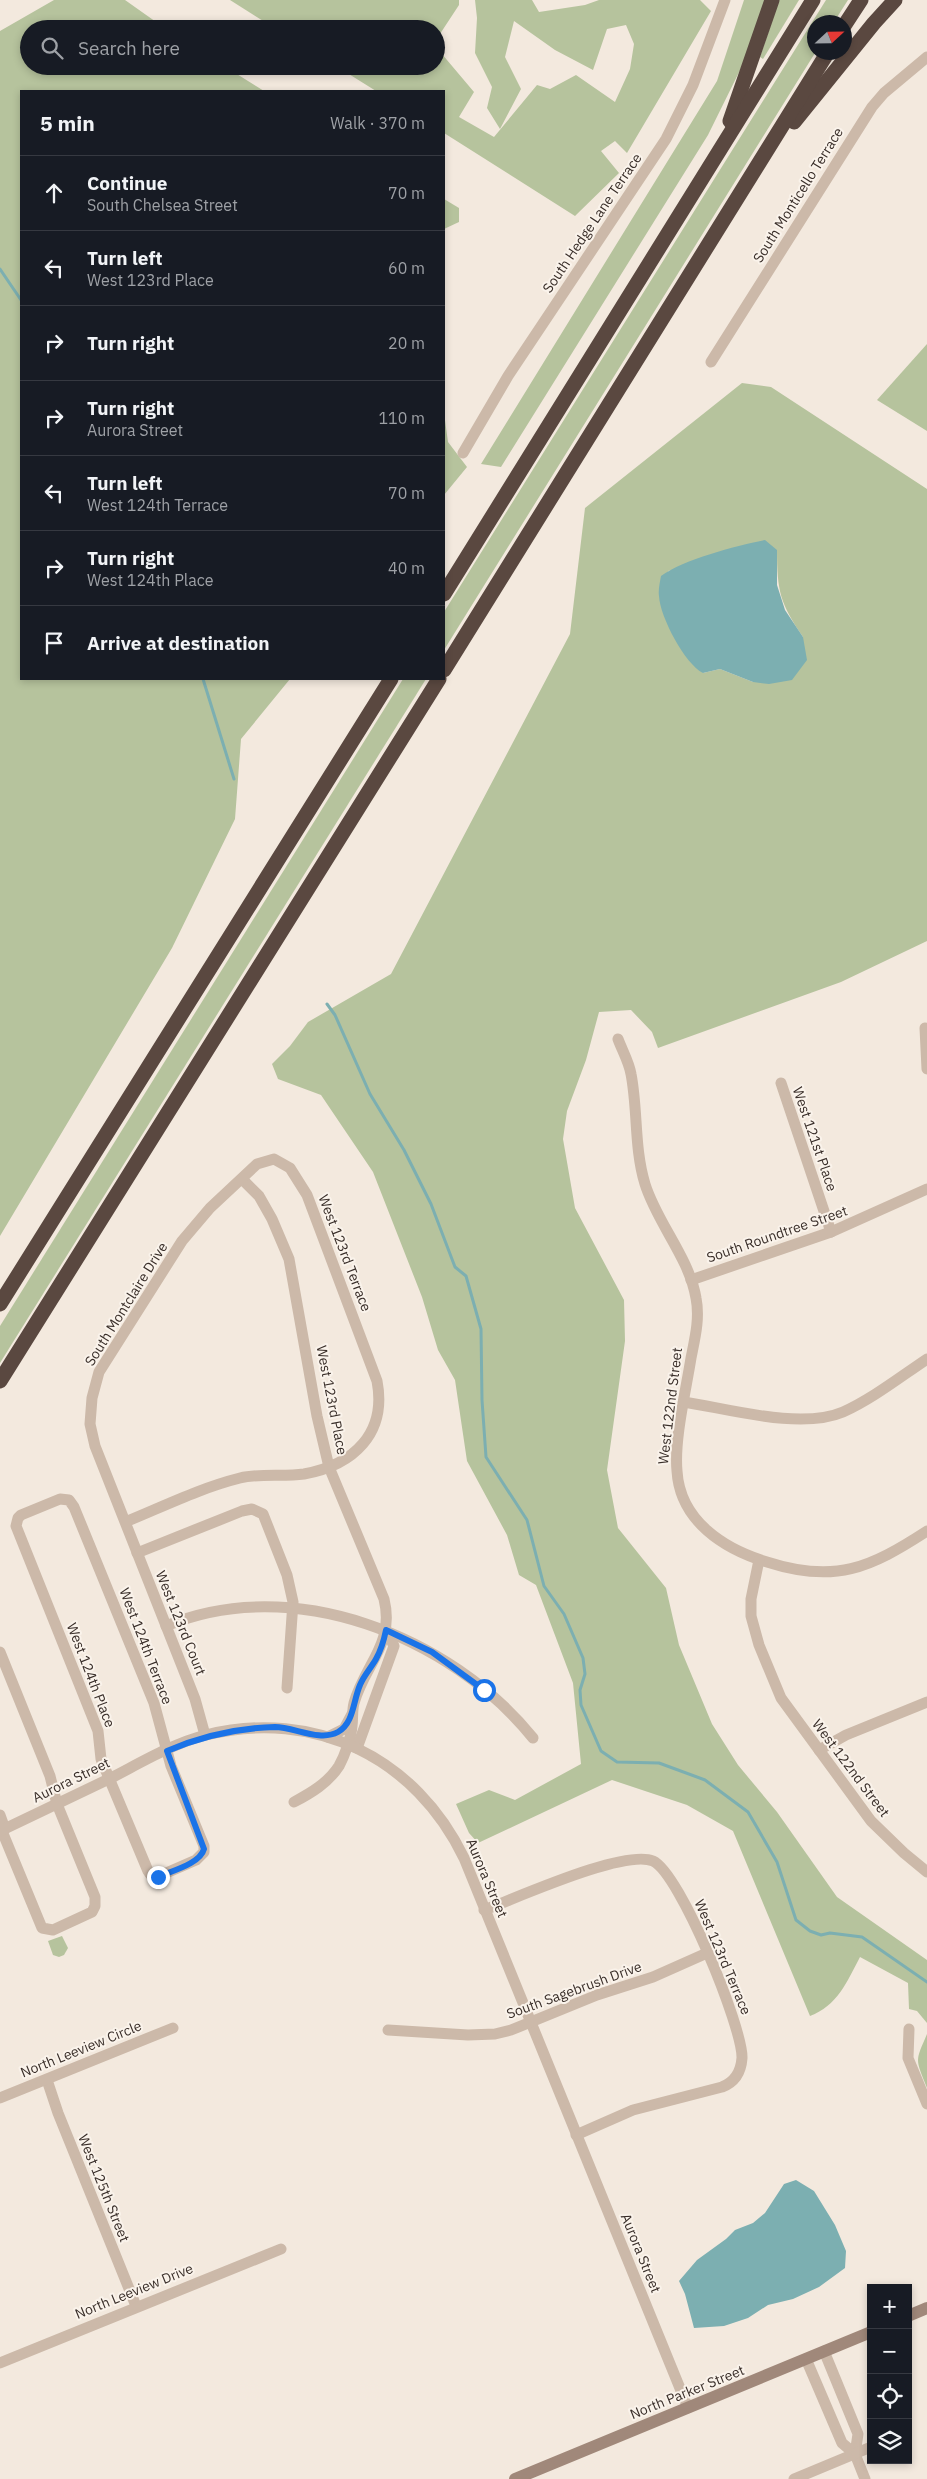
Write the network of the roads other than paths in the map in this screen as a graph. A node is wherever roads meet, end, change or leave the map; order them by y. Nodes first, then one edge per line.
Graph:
1 (725, 0) edge
2 (772, 0) edge
3 (813, 0) edge
4 (861, 0) edge
5 (895, 0) edge
6 (851, 15) edge
7 (927, 57) edge
8 (823, 60) edge
9 (718, 152) junction
10 (752, 175) junction
11 (711, 362) dead end
12 (463, 453) dead end
13 (445, 592) edge
14 (445, 668) edge
15 (390, 680) edge
16 (437, 680) edge
17 (925, 1028) dead end
18 (618, 1039) dead end
19 (927, 1069) edge
20 (781, 1083) dead end
21 (242, 1180) junction
22 (927, 1189) edge
23 (831, 1232) junction
24 (691, 1280) junction
25 (0, 1304) edge
26 (927, 1359) edge
27 (0, 1381) edge
28 (684, 1402) junction
29 (329, 1466) junction
30 (17, 1519) joint
31 (125, 1522) junction
32 (927, 1531) edge
33 (137, 1553) junction
34 (759, 1560) junction
35 (292, 1610) junction
36 (166, 1626) junction
37 (386, 1630) junction
38 (0, 1652) edge
39 (287, 1688) dead end
40 (927, 1702) edge
41 (352, 1713) junction
42 (205, 1736) junction
43 (328, 1737) junction
44 (532, 1738) dead end
45 (353, 1746) junction
46 (819, 1750) junction
47 (167, 1751) junction
48 (110, 1778) junction
49 (294, 1802) dead end
50 (57, 1804) junction
51 (0, 1815) edge
52 (2, 1830) edge
53 (200, 1857) joint
54 (927, 1872) edge
55 (484, 1910) junction
56 (707, 1953) junction
57 (531, 2022) junction
58 (173, 2028) dead end
59 (909, 2029) dead end
60 (388, 2030) dead end
61 (47, 2080) junction
62 (0, 2098) edge
63 (927, 2104) edge
64 (576, 2135) junction
65 (280, 2249) dead end
66 (136, 2306) junction
67 (927, 2308) edge
68 (912, 2314) edge
69 (867, 2334) edge
70 (824, 2351) junction
71 (806, 2359) junction
72 (0, 2362) edge
73 (688, 2408) junction
74 (867, 2449) edge
75 (854, 2454) junction
76 (515, 2479) edge
77 (794, 2479) edge
78 (865, 2479) edge

1 - 12 street, South Hedge Lane Terrace
2 - 9 highway
3 - 9 highway
4 - 6 highway
5 - 10 highway
7 - 11 street, South Monticello Terrace
8 - 10 highway
9 - 13 highway
10 - 14 highway
15 - 25 highway
16 - 27 highway
17 - 19 street
18 - 24 street, West 122nd Street
20 - 23 street, West 121st Place
21 - 29 street, West 123rd Place
21 - 29 street, West 123rd Terrace
21 - 31 street, South Montclaire Drive
22 - 23 street, South Roundtree Street
23 - 24 street, South Roundtree Street
24 - 28 street, West 122nd Street
26 - 28 street
28 - 34 street, West 122nd Street
29 - 31 street
29 - 37 street, West 123rd Place
30 - 47 street, West 124th Terrace
30 - 48 street, West 124th Place
31 - 33 street, West 123rd Court
32 - 34 street
33 - 35 street
33 - 36 street, West 123rd Court
34 - 46 street, West 122nd Street
35 - 36 street
35 - 37 street
35 - 39 street
36 - 42 street, West 123rd Court
37 - 41 street, West 123rd Place
37 - 44 street
37 - 45 street, West 123rd Place
38 - 50 street
40 - 46 street
41 - 43 street
41 - 45 street
42 - 43 street, Aurora Street
42 - 47 street, Aurora Street
43 - 45 street, Aurora Street
45 - 49 street
45 - 55 street, Aurora Street
46 - 54 street, West 122nd Street
47 - 48 street, Aurora Street
47 - 53 street, West 124th Terrace
48 - 50 street, Aurora Street
48 - 53 street, West 124th Place
50 - 52 street, Aurora Street
50 - 52 street
51 - 52 street
55 - 56 street, West 123rd Terrace
55 - 57 street, Aurora Street
56 - 57 street, South Sagebrush Drive
56 - 64 street, West 123rd Terrace
57 - 60 street, South Sagebrush Drive
57 - 64 street, Aurora Street
58 - 61 street, North Leeview Circle
59 - 63 street
61 - 62 street, North Leeview Circle
61 - 66 street, West 125th Street
64 - 73 street, Aurora Street
65 - 66 street, North Leeview Drive
66 - 72 street, North Leeview Drive
67 - 68 street
69 - 70 street, North Parker Street
70 - 71 street, North Parker Street
70 - 75 street
71 - 73 street, North Parker Street
71 - 75 street
73 - 76 street, North Parker Street
74 - 75 street
75 - 77 street
75 - 78 street

